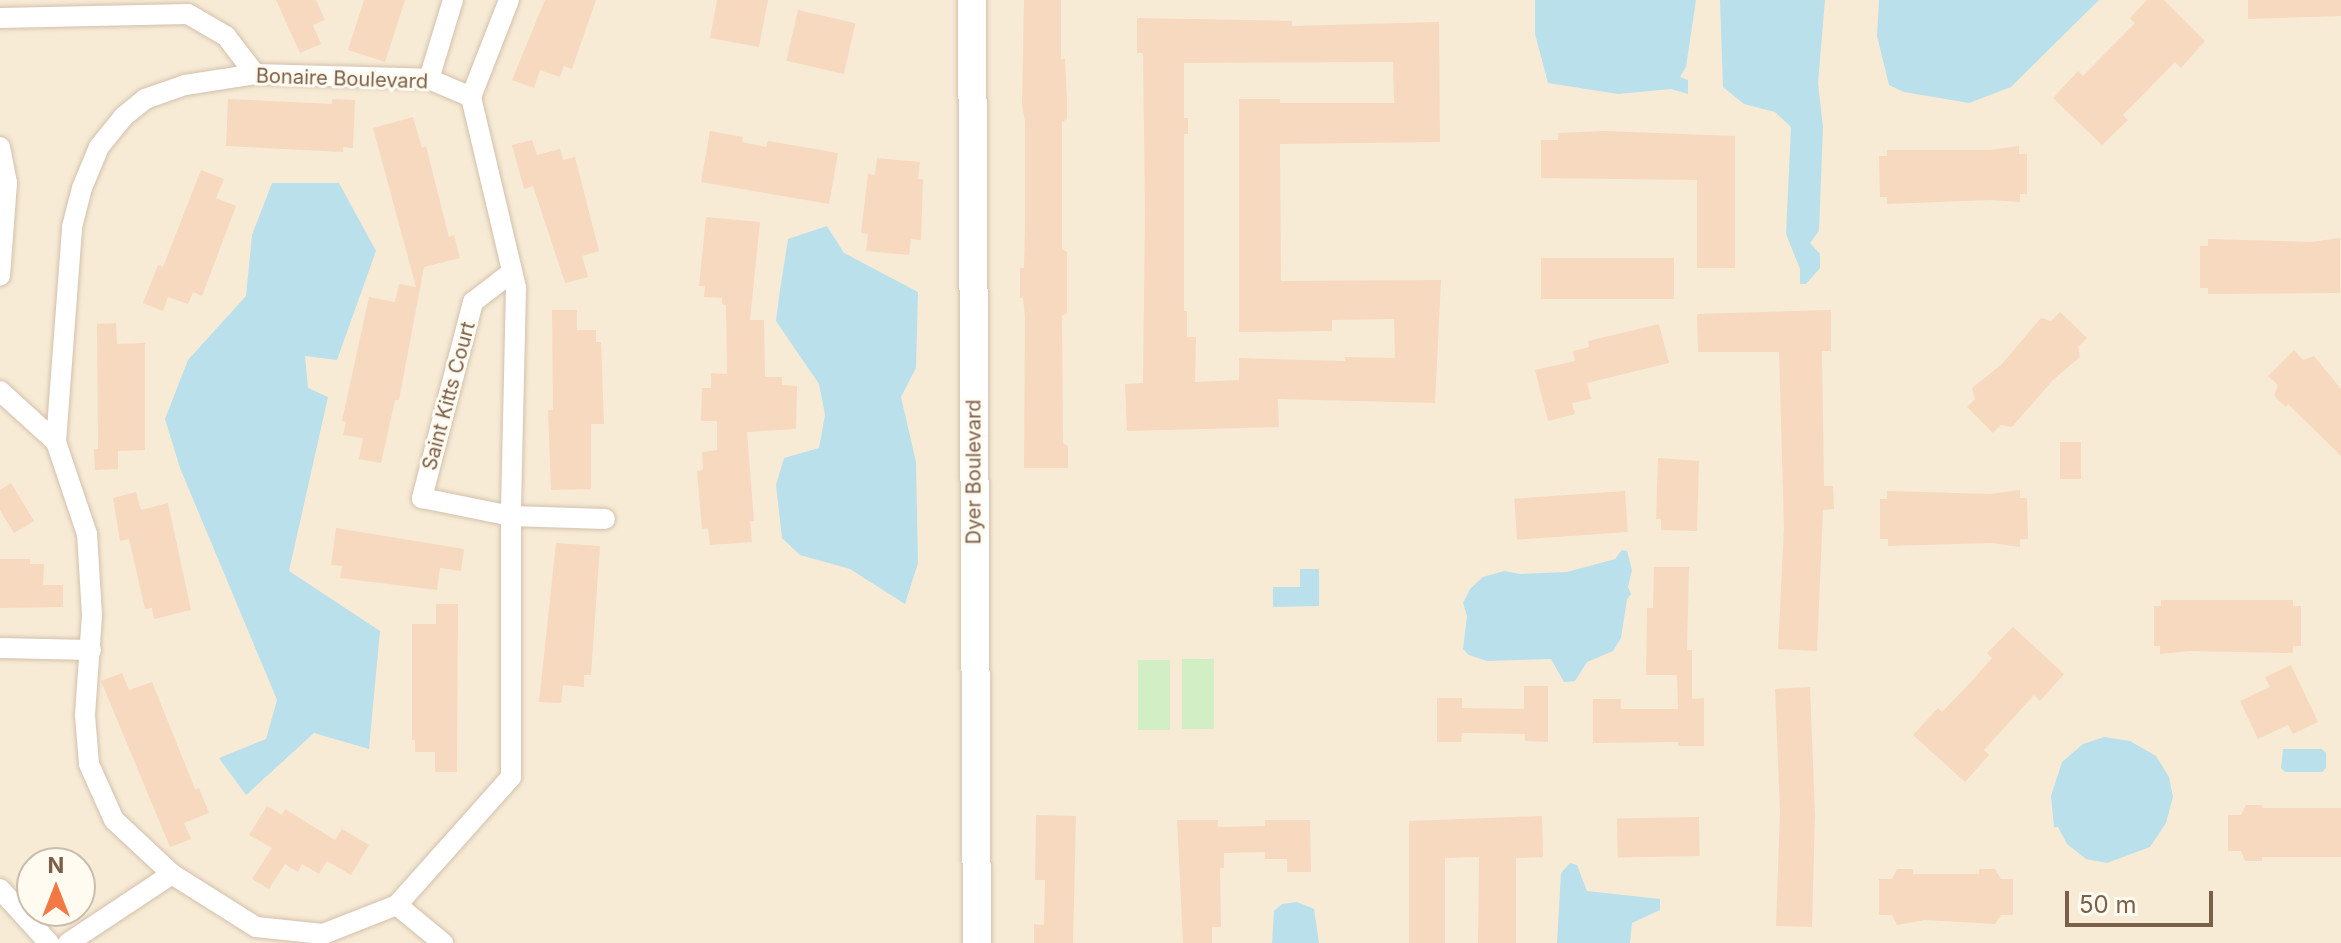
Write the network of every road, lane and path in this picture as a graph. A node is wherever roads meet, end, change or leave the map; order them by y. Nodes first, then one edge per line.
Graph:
1 (453, 0) edge
2 (509, 0) edge
3 (972, 0) edge
4 (0, 18) edge
5 (255, 74) junction
6 (429, 79) junction
7 (471, 97) junction
8 (0, 147) edge
9 (512, 272) junction
10 (0, 276) edge
11 (0, 391) edge
12 (56, 442) junction
13 (511, 516) junction
14 (605, 519) dead end
15 (0, 648) edge
16 (91, 650) junction
17 (172, 874) junction
18 (0, 889) edge
19 (397, 905) junction
20 (252, 935) edge
21 (325, 939) edge
22 (49, 943) edge
23 (68, 943) edge
24 (443, 943) edge
25 (977, 943) edge

1 - 6 street
2 - 7 street
3 - 25 main road, Dyer Boulevard
4 - 5 street
5 - 6 street, Bonaire Boulevard
5 - 12 street, Bonaire Boulevard
6 - 7 street, Bonaire Boulevard
7 - 9 street, Bonaire Boulevard
8 - 10 street
9 - 13 street, Bonaire Boulevard
9 - 13 street, Saint Kitts Court
11 - 12 street
12 - 16 street, Bonaire Boulevard
13 - 14 street
13 - 19 street, Bonaire Boulevard
15 - 16 street
16 - 17 street, Bonaire Boulevard
17 - 20 street, Bonaire Boulevard
17 - 23 street
18 - 22 street
19 - 21 street, Bonaire Boulevard
19 - 24 street
20 - 21 street, Bonaire Boulevard

